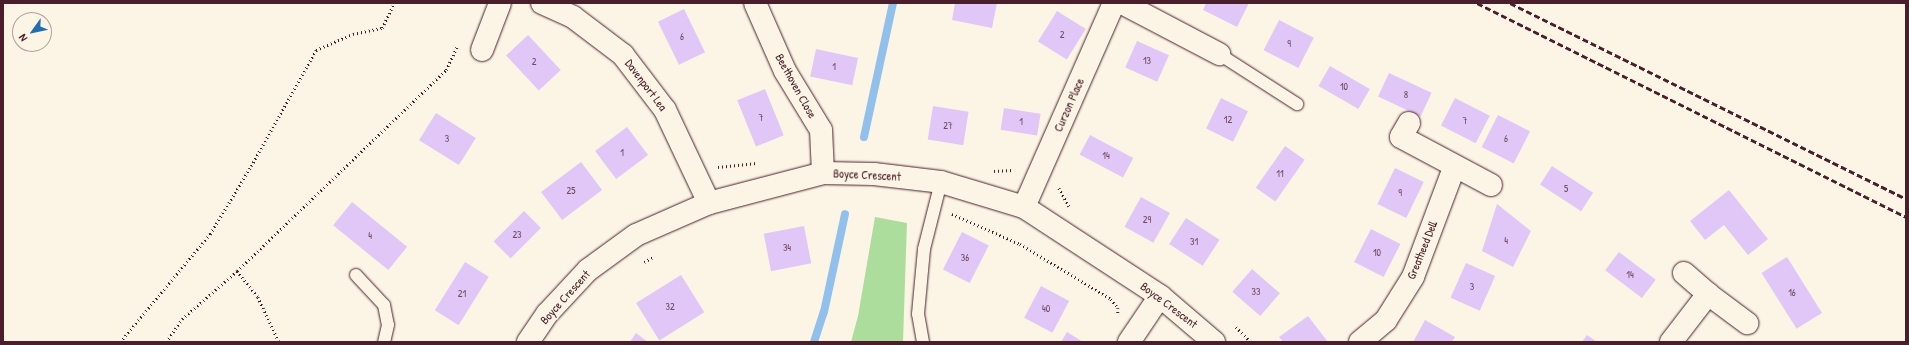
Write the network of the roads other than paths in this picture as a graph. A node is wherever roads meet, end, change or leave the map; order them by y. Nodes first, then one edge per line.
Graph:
1 (500, 3) edge
2 (542, 3) edge
3 (755, 3) edge
4 (1114, 3) edge
5 (1122, 3) edge
6 (482, 50) dead end
7 (1219, 54) joint
8 (1297, 104) dead end
9 (1409, 123) dead end
10 (1454, 168) junction
11 (823, 173) junction
12 (942, 182) junction
13 (1491, 185) dead end
14 (709, 203) junction
15 (1024, 207) junction
16 (1684, 273) dead end
17 (356, 275) dead end
18 (1708, 294) junction
19 (1160, 296) junction
20 (1747, 323) dead end
21 (1133, 336) edge
22 (384, 342) edge
23 (528, 342) edge
24 (923, 342) edge
25 (1214, 342) edge
26 (1360, 342) edge
27 (1671, 342) edge

1 - 6 street
2 - 14 street, Davenport Lea
3 - 11 street, Beethoven Close
4 - 15 street, Curzon Place
5 - 7 street
7 - 8 lane
9 - 10 street
10 - 13 street
10 - 26 street, Greatheed Dell
11 - 12 street, Boyce Crescent
11 - 14 street, Boyce Crescent
12 - 15 street, Boyce Crescent
12 - 24 lane
14 - 23 street, Boyce Crescent
15 - 19 street, Boyce Crescent
16 - 18 street
17 - 22 lane
18 - 20 street
18 - 27 street
19 - 21 street
19 - 25 street, Boyce Crescent

